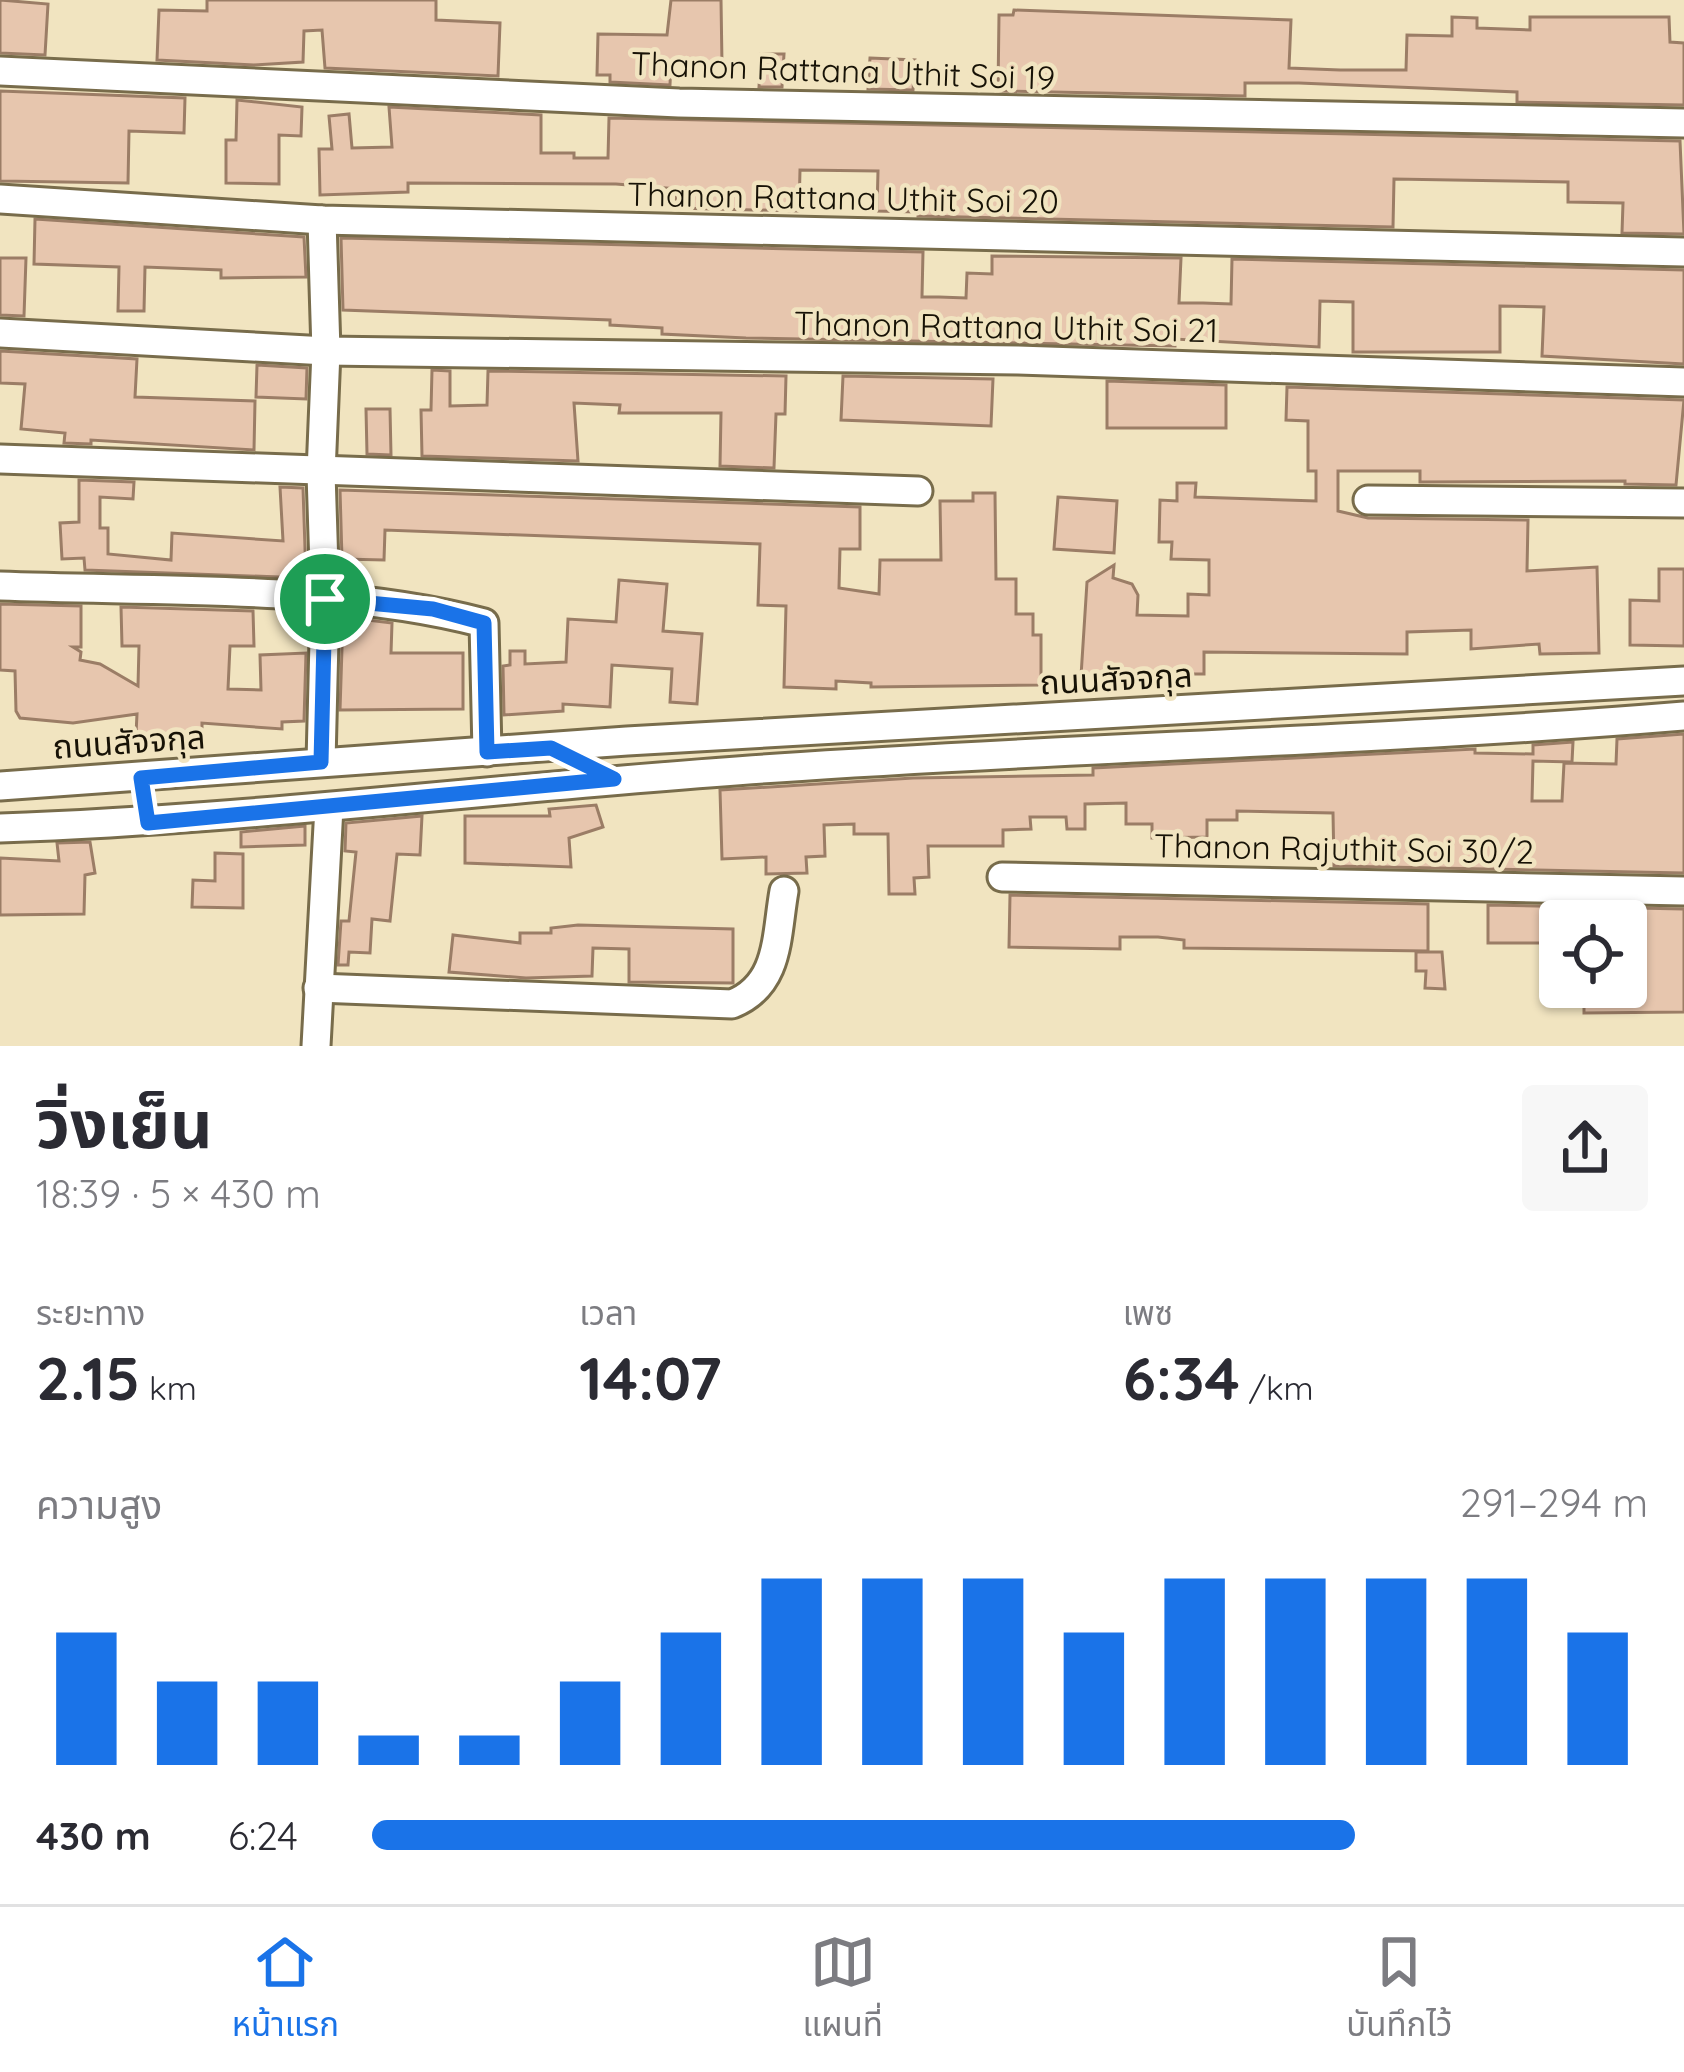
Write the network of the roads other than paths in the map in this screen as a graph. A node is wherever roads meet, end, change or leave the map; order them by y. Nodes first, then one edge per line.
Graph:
1 (0, 71) edge
2 (1684, 123) edge
3 (0, 199) edge
4 (322, 220) junction
5 (1684, 252) edge
6 (0, 333) edge
7 (326, 351) junction
8 (1684, 382) edge
9 (0, 459) edge
10 (320, 473) junction
11 (918, 490) dead end
12 (1367, 500) dead end
13 (1684, 503) edge
14 (0, 586) edge
15 (325, 599) junction
16 (1684, 681) edge
17 (1684, 716) edge
18 (551, 748) junction
19 (487, 752) junction
20 (321, 762) junction
21 (141, 778) junction
22 (614, 779) junction
23 (0, 786) edge
24 (329, 807) junction
25 (148, 823) junction
26 (0, 828) edge
27 (1002, 877) dead end
28 (784, 891) dead end
29 (1684, 891) edge
30 (318, 988) junction
31 (316, 1046) edge

1 - 2 street, Thanon Rattana Uthit Soi 19
3 - 4 street, Thanon Rattana Uthit Soi 20
4 - 5 street, Thanon Rattana Uthit Soi 20
4 - 7 street
6 - 7 street, Thanon Rattana Uthit Soi 21
7 - 8 street, Thanon Rattana Uthit Soi 21
7 - 10 street
9 - 10 street
10 - 11 street
10 - 15 street
12 - 13 street
14 - 15 street
15 - 19 street
15 - 20 street
16 - 18 street, ถนนสัจจกุล
17 - 22 street, ถนนสัจจกุล
18 - 19 street, ถนนสัจจกุล
18 - 22 street, ถนนสัจจกุล
19 - 20 street, ถนนสัจจกุล
20 - 21 street, ถนนสัจจกุล
21 - 23 street, ถนนสัจจกุล
21 - 25 street
22 - 24 street, ถนนสัจจกุล
24 - 25 street, ถนนสัจจกุล
24 - 30 street
25 - 26 street, ถนนสัจจกุล
27 - 29 street, Thanon Rajuthit Soi 30/2
28 - 30 street
30 - 31 street

